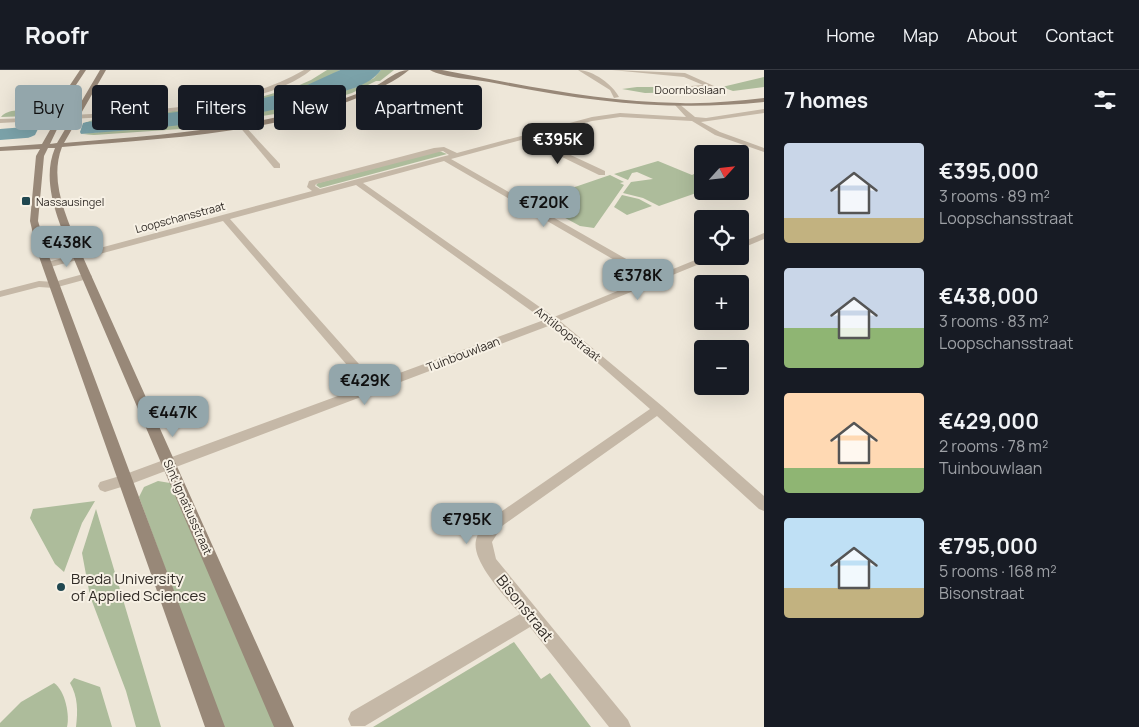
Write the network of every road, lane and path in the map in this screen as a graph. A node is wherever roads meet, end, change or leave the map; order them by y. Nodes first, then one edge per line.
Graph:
1 (83, 70) edge
2 (103, 70) edge
3 (308, 70) edge
4 (406, 70) edge
5 (433, 70) edge
6 (456, 70) edge
7 (581, 70) edge
8 (615, 70) edge
9 (73, 85) edge
10 (693, 88) dead end
11 (764, 95) edge
12 (617, 99) junction
13 (764, 100) edge
14 (82, 104) edge
15 (678, 105) junction
16 (764, 111) edge
17 (692, 119) junction
18 (82, 120) edge
19 (264, 120) edge
20 (0, 121) edge
21 (15, 122) edge
22 (56, 130) edge
23 (65, 130) edge
24 (209, 130) edge
25 (245, 130) edge
26 (524, 136) junction
27 (55, 142) junction
28 (0, 150) edge
29 (764, 150) edge
30 (455, 154) junction
31 (444, 158) junction
32 (277, 166) dead end
33 (602, 173) dead end
34 (357, 182) junction
35 (319, 192) junction
36 (226, 218) junction
37 (764, 236) edge
38 (749, 242) edge
39 (78, 257) junction
40 (694, 264) edge
41 (47, 265) junction
42 (87, 276) junction
43 (656, 280) junction
44 (54, 285) junction
45 (0, 294) edge
46 (552, 321) junction
47 (373, 388) junction
48 (658, 408) junction
49 (169, 464) junction
50 (126, 480) junction
51 (105, 486) dead end
52 (764, 505) edge
53 (532, 616) junction
54 (358, 719) dead end
55 (215, 727) edge
56 (284, 727) edge
57 (621, 727) edge

1 - 9 main road
2 - 14 main road
3 - 18 street
4 - 19 main road
5 - 12 main road
6 - 12 main road
7 - 12 street
8 - 10 street
11 - 12 main road, Doornboslaan
12 - 15 main road, Doornboslaan
13 - 15 main road, Doornboslaan
15 - 17 street
16 - 17 street, Loopschansstraat
17 - 26 street, Loopschansstraat
17 - 29 street
20 - 21 street
22 - 27 main road
23 - 27 main road
24 - 27 main road
25 - 32 street
26 - 30 street, Loopschansstraat
26 - 33 street
27 - 28 main road
27 - 39 main road, Sint Ignatiusstraat
27 - 41 main road
30 - 31 street, Loopschansstraat
30 - 35 street, Loopschansstraat
31 - 34 street, Loopschansstraat
31 - 43 street
34 - 35 street, Loopschansstraat
34 - 46 street, Antiloopstraat
35 - 36 street, Loopschansstraat
36 - 39 street, Loopschansstraat
36 - 47 street
37 - 38 street
39 - 41 street, Loopschansstraat
39 - 42 main road, Sint Ignatiusstraat
40 - 43 street, Tuinbouwlaan
41 - 44 main road
42 - 44 street
42 - 49 main road, Sint Ignatiusstraat
43 - 46 street, Tuinbouwlaan
44 - 45 street
44 - 50 main road
46 - 47 street, Tuinbouwlaan
46 - 48 street, Antiloopstraat
47 - 49 street, Tuinbouwlaan
48 - 52 street, Antiloopstraat
48 - 53 street, Bisonstraat
49 - 50 street, Tuinbouwlaan
49 - 56 main road, Sint Ignatiusstraat
50 - 51 street, Tuinbouwlaan
50 - 55 main road
53 - 54 street
53 - 57 street, Bisonstraat

